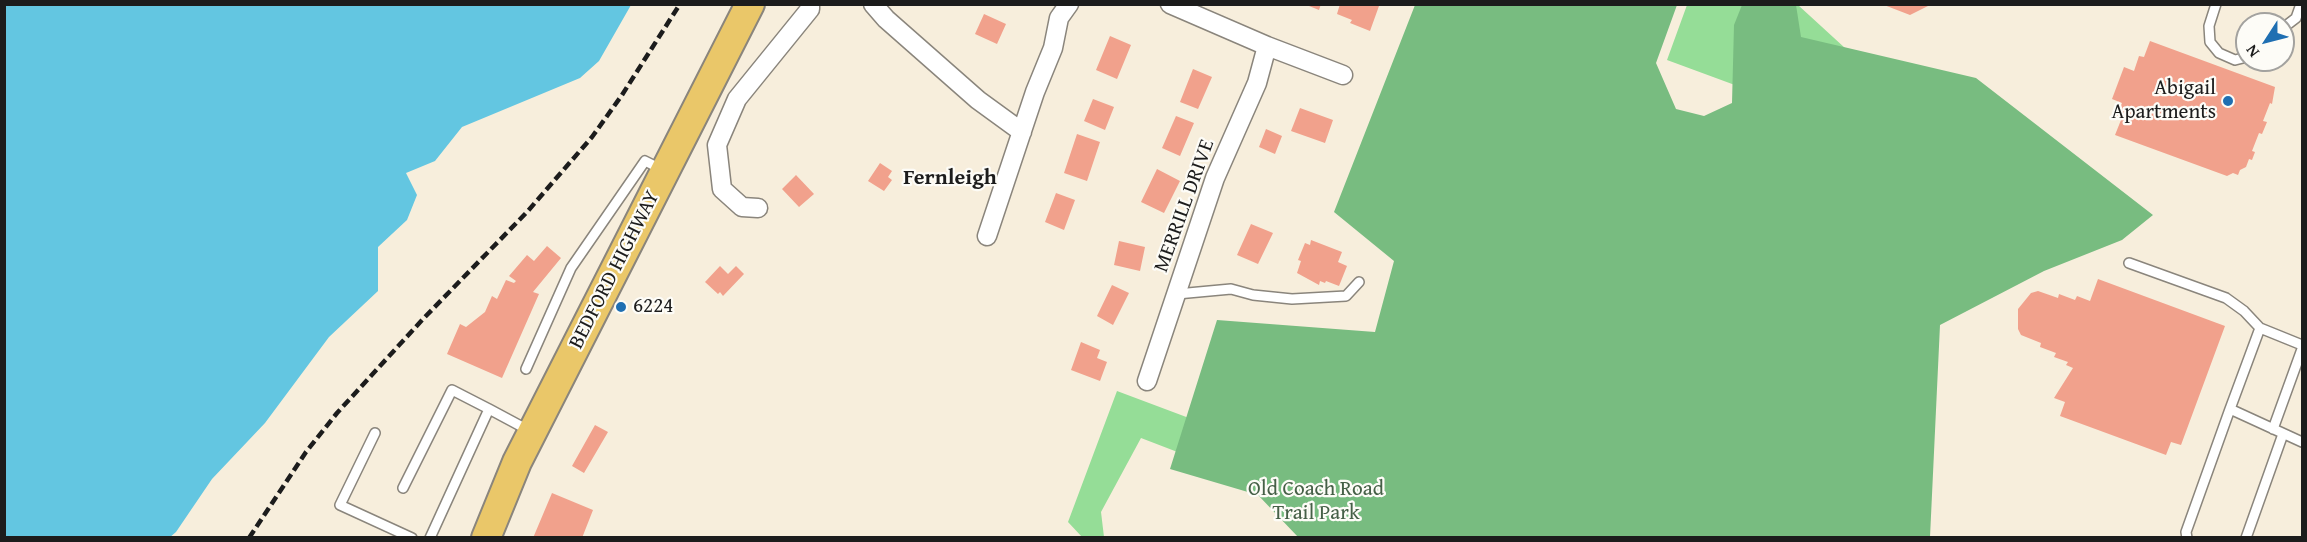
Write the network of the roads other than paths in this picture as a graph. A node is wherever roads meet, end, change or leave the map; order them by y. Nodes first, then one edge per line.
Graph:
1 (750, 4) edge
2 (810, 4) edge
3 (873, 4) edge
4 (1069, 4) edge
5 (1170, 4) edge
6 (2216, 4) edge
7 (2301, 4) edge
8 (2295, 18) edge
9 (1267, 46) junction
10 (2235, 60) edge
11 (1343, 75) dead end
12 (1022, 132) junction
13 (665, 171) junction
14 (758, 208) dead end
15 (987, 236) dead end
16 (2130, 263) dead end
17 (1359, 282) dead end
18 (1177, 294) junction
19 (2260, 328) junction
20 (2302, 345) edge
21 (2302, 350) edge
22 (526, 369) dead end
23 (1147, 381) dead end
24 (489, 409) junction
25 (2230, 409) junction
26 (2273, 429) junction
27 (532, 432) junction
28 (375, 433) dead end
29 (2283, 434) junction
30 (2302, 442) edge
31 (403, 488) dead end
32 (412, 537) edge
33 (430, 537) edge
34 (486, 537) edge
35 (2187, 537) edge
36 (2246, 537) edge

1 - 13 main road, BEDFORD HIGHWAY
2 - 14 street
3 - 12 street
4 - 12 street
5 - 9 street
6 - 10 lane
7 - 8 lane
9 - 11 street
9 - 18 street, MERRILL DRIVE
12 - 15 street
13 - 22 lane
13 - 27 main road, BEDFORD HIGHWAY
16 - 19 lane
17 - 18 lane
18 - 23 street, MERRILL DRIVE
19 - 20 lane
19 - 25 lane
21 - 26 lane
24 - 27 lane
24 - 31 lane
24 - 33 lane
25 - 26 lane
25 - 35 lane
26 - 29 lane
27 - 34 main road, BEDFORD HIGHWAY
28 - 32 lane
29 - 30 lane
29 - 36 lane

